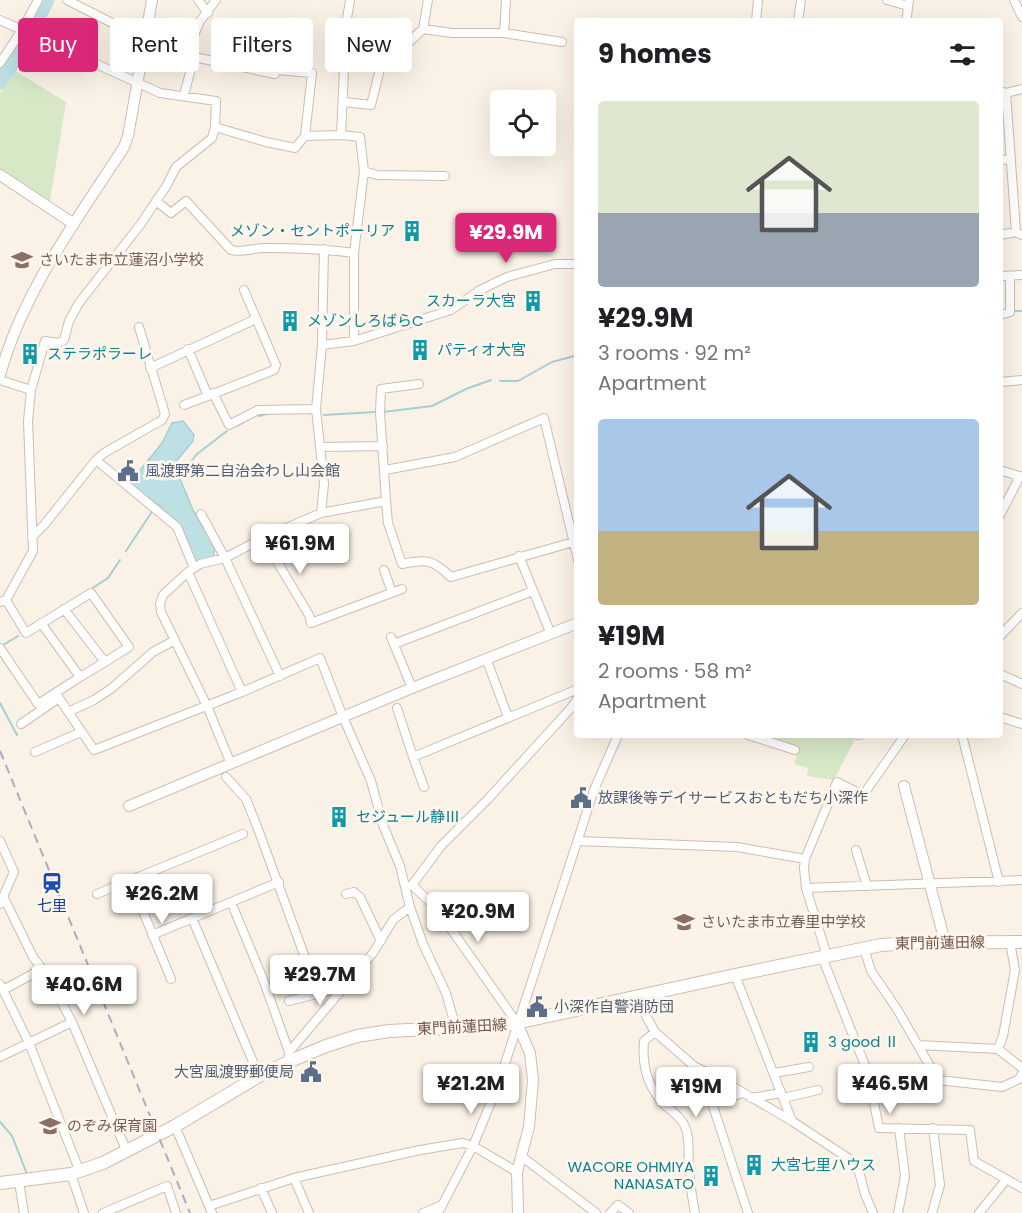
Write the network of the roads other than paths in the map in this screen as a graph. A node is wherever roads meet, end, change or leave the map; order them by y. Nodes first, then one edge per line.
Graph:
1 (38, 0) edge
2 (68, 0) edge
3 (152, 0) edge
4 (198, 0) edge
5 (216, 0) edge
6 (350, 0) edge
7 (428, 0) edge
8 (506, 0) edge
9 (758, 0) edge
10 (801, 0) edge
11 (887, 0) edge
12 (1014, 0) edge
13 (908, 3) edge
14 (208, 13) junction
15 (907, 16) dead end
16 (1022, 16) edge
17 (28, 18) edge
18 (149, 18) edge
19 (756, 18) edge
20 (798, 18) edge
21 (0, 20) edge
22 (110, 22) edge
23 (199, 23) edge
24 (18, 28) edge
25 (423, 29) junction
26 (504, 33) junction
27 (18, 36) edge
28 (562, 42) dead end
29 (199, 58) edge
30 (0, 63) edge
31 (98, 65) edge
32 (140, 72) edge
33 (190, 72) edge
34 (138, 83) junction
35 (1022, 89) edge
36 (1003, 92) edge
37 (184, 95) junction
38 (344, 102) junction
39 (215, 127) junction
40 (341, 135) junction
41 (305, 136) junction
42 (1011, 159) junction
43 (1003, 160) edge
44 (364, 171) junction
45 (0, 175) edge
46 (445, 176) dead end
47 (156, 201) junction
48 (74, 224) junction
49 (1019, 234) edge
50 (1003, 235) edge
51 (324, 249) junction
52 (354, 253) junction
53 (574, 264) edge
54 (1022, 275) edge
55 (1005, 276) edge
56 (244, 290) dead end
57 (1003, 314) edge
58 (256, 319) junction
59 (139, 327) dead end
60 (354, 341) junction
61 (322, 345) junction
62 (188, 349) junction
63 (150, 368) junction
64 (0, 375) edge
65 (0, 380) edge
66 (1022, 380) edge
67 (1003, 382) edge
68 (418, 384) dead end
69 (32, 390) junction
70 (211, 394) junction
71 (184, 405) dead end
72 (316, 409) junction
73 (383, 446) junction
74 (321, 447) junction
75 (96, 460) junction
76 (385, 470) junction
77 (1003, 471) edge
78 (1021, 477) edge
79 (386, 501) junction
80 (1003, 510) edge
81 (321, 513) junction
82 (201, 514) dead end
83 (32, 537) junction
84 (574, 537) edge
85 (263, 538) junction
86 (574, 541) edge
87 (519, 556) junction
88 (225, 558) junction
89 (191, 570) junction
90 (384, 570) dead end
91 (402, 589) dead end
92 (533, 591) junction
93 (392, 592) junction
94 (3, 601) edge
95 (64, 609) junction
96 (1022, 613) edge
97 (41, 623) junction
98 (574, 624) edge
99 (550, 632) junction
100 (1003, 634) edge
101 (175, 640) junction
102 (0, 648) edge
103 (486, 658) junction
104 (105, 662) junction
105 (280, 675) junction
106 (1003, 675) edge
107 (80, 677) junction
108 (1022, 684) edge
109 (412, 688) junction
110 (574, 691) edge
111 (242, 692) junction
112 (574, 704) edge
113 (207, 706) junction
114 (397, 708) dead end
115 (68, 712) junction
116 (343, 717) junction
117 (508, 717) junction
118 (1003, 718) edge
119 (21, 724) dead end
120 (1022, 724) edge
121 (81, 732) junction
122 (617, 738) edge
123 (757, 738) edge
124 (903, 738) edge
125 (963, 738) edge
126 (795, 750) dead end
127 (35, 752) dead end
128 (413, 757) junction
129 (231, 764) junction
130 (226, 777) dead end
131 (904, 786) dead end
132 (424, 787) dead end
133 (129, 806) dead end
134 (243, 834) dead end
135 (578, 842) junction
136 (0, 844) edge
137 (856, 850) dead end
138 (805, 859) junction
139 (130, 880) junction
140 (1022, 880) edge
141 (279, 882) junction
142 (999, 882) junction
143 (928, 883) junction
144 (408, 886) junction
145 (867, 886) junction
146 (806, 888) junction
147 (97, 894) dead end
148 (346, 894) dead end
149 (2, 901) edge
150 (231, 902) junction
151 (410, 907) junction
152 (192, 918) junction
153 (152, 935) junction
154 (381, 941) junction
155 (945, 942) junction
156 (1016, 942) edge
157 (864, 948) junction
158 (824, 956) junction
159 (42, 969) junction
160 (735, 975) junction
161 (171, 979) dead end
162 (344, 987) junction
163 (2, 990) edge
164 (318, 993) junction
165 (642, 995) junction
166 (289, 1001) dead end
167 (72, 1022) junction
168 (517, 1023) junction
169 (456, 1028) junction
170 (655, 1032) junction
171 (29, 1043) junction
172 (918, 1046) junction
173 (998, 1049) junction
174 (288, 1057) junction
175 (0, 1058) edge
176 (809, 1067) dead end
177 (1022, 1068) edge
178 (774, 1073) junction
179 (259, 1076) junction
180 (1021, 1078) edge
181 (818, 1090) dead end
182 (747, 1095) junction
183 (782, 1096) junction
184 (792, 1121) junction
185 (175, 1126) junction
186 (899, 1128) junction
187 (933, 1128) junction
188 (473, 1146) junction
189 (127, 1152) junction
190 (521, 1156) junction
191 (517, 1172) junction
192 (76, 1173) junction
193 (294, 1178) junction
194 (1006, 1180) junction
195 (19, 1182) junction
196 (0, 1183) edge
197 (261, 1188) junction
198 (1022, 1188) edge
199 (211, 1209) edge
200 (440, 1209) edge
201 (24, 1213) edge
202 (84, 1213) edge
203 (103, 1213) edge
204 (176, 1213) edge
205 (272, 1213) edge
206 (309, 1213) edge
207 (423, 1213) edge
208 (518, 1213) edge
209 (596, 1213) edge
210 (610, 1213) edge
211 (629, 1213) edge
212 (695, 1213) edge
213 (748, 1213) edge
214 (873, 1213) edge
215 (898, 1213) edge
216 (932, 1213) edge
217 (979, 1213) edge

1 - 17 street
2 - 22 street
3 - 18 street
4 - 14 street
5 - 14 street
6 - 38 street
7 - 25 street
8 - 26 street
9 - 19 street
10 - 20 street
11 - 13 street
12 - 16 street
13 - 15 street
14 - 23 street
21 - 24 street
25 - 26 street
25 - 38 street
26 - 28 street
27 - 30 street
29 - 41 street
31 - 34 street
32 - 34 street
33 - 37 street
34 - 37 street
34 - 48 street
35 - 36 street
36 - 42 street
37 - 39 street
38 - 40 street
39 - 41 street
39 - 47 street
40 - 41 street
40 - 44 street
42 - 43 street
42 - 49 street
44 - 46 street
44 - 52 street
45 - 48 street
47 - 51 street
47 - 69 street
48 - 64 street
49 - 50 street
51 - 52 street
51 - 61 street
52 - 60 street
53 - 60 street
54 - 55 street
55 - 57 street
56 - 58 street
58 - 62 street
58 - 70 street
59 - 63 street
60 - 61 street
61 - 72 street
62 - 63 street
62 - 70 street
63 - 75 street
65 - 69 street
66 - 67 street
68 - 73 street
69 - 83 street
70 - 71 street
70 - 72 street
72 - 74 street
73 - 74 street
73 - 76 street
74 - 81 street
75 - 83 street
75 - 89 street
76 - 79 street
76 - 84 street
77 - 78 street
78 - 80 street
79 - 81 street
79 - 87 street
81 - 85 street
82 - 88 street
83 - 94 street
85 - 88 street
85 - 93 street
86 - 87 street
87 - 92 street
88 - 89 street
88 - 105 street
89 - 101 street
89 - 111 street
90 - 93 street
91 - 93 street
92 - 99 street
92 - 109 street
94 - 97 street
95 - 97 street
95 - 104 street
95 - 104 street
96 - 100 street
97 - 107 street
98 - 99 street
99 - 103 street
101 - 113 street
101 - 115 street
102 - 107 street
103 - 109 street
103 - 117 street
104 - 107 street
105 - 111 street
105 - 116 street
106 - 108 street
109 - 116 street
110 - 117 street
111 - 113 street
112 - 144 street
113 - 121 street
113 - 129 street
114 - 128 street
115 - 119 street
115 - 121 street
116 - 129 street
116 - 144 street
117 - 128 street
118 - 120 street
121 - 127 street
122 - 135 street
123 - 126 street
124 - 138 street
125 - 142 street
128 - 132 street
129 - 133 street
130 - 141 street
131 - 143 street
134 - 139 street
135 - 138 street
135 - 168 street
136 - 149 street
137 - 145 street
138 - 146 street
139 - 147 street
139 - 153 street
140 - 142 street
141 - 150 street
141 - 164 street
142 - 143 street
143 - 145 street
143 - 155 street
144 - 151 street
144 - 168 street
145 - 146 street
146 - 158 street
148 - 154 street
149 - 159 street
150 - 152 street
150 - 174 street
151 - 154 street
151 - 169 street
152 - 153 street
152 - 179 street
153 - 161 street
154 - 162 street
155 - 156 main road, 東門前蓮田線
155 - 157 main road, 東門前蓮田線
156 - 173 street
157 - 158 main road, 東門前蓮田線
157 - 172 street
158 - 160 main road, 東門前蓮田線
158 - 186 street
159 - 163 street
159 - 167 street
160 - 165 main road, 東門前蓮田線
160 - 178 street
162 - 164 street
162 - 174 street
163 - 171 street
164 - 166 street
165 - 168 main road, 東門前蓮田線
165 - 170 street
167 - 171 street
167 - 189 street
168 - 169 main road, 東門前蓮田線
168 - 188 street
168 - 190 street
169 - 174 main road, 東門前蓮田線
170 - 182 street
170 - 212 street
171 - 175 street
171 - 192 street
172 - 173 street
172 - 180 street
173 - 177 street
174 - 179 main road, 東門前蓮田線
176 - 178 street
178 - 183 street
179 - 185 main road, 東門前蓮田線
181 - 183 street
182 - 183 street
182 - 184 street
182 - 213 street
183 - 184 street
184 - 214 street
185 - 189 main road, 東門前蓮田線
185 - 199 street
186 - 187 street
186 - 215 street
187 - 194 street
187 - 216 street
188 - 191 street
188 - 193 street
188 - 200 street
189 - 192 main road, 東門前蓮田線
190 - 191 street
190 - 209 street
191 - 208 street
192 - 195 main road, 東門前蓮田線
192 - 202 street
193 - 197 street
193 - 206 street
194 - 198 street
194 - 217 street
195 - 196 main road, 東門前蓮田線
195 - 201 street
197 - 199 street
197 - 205 street
200 - 207 street
203 - 204 street
210 - 211 street

